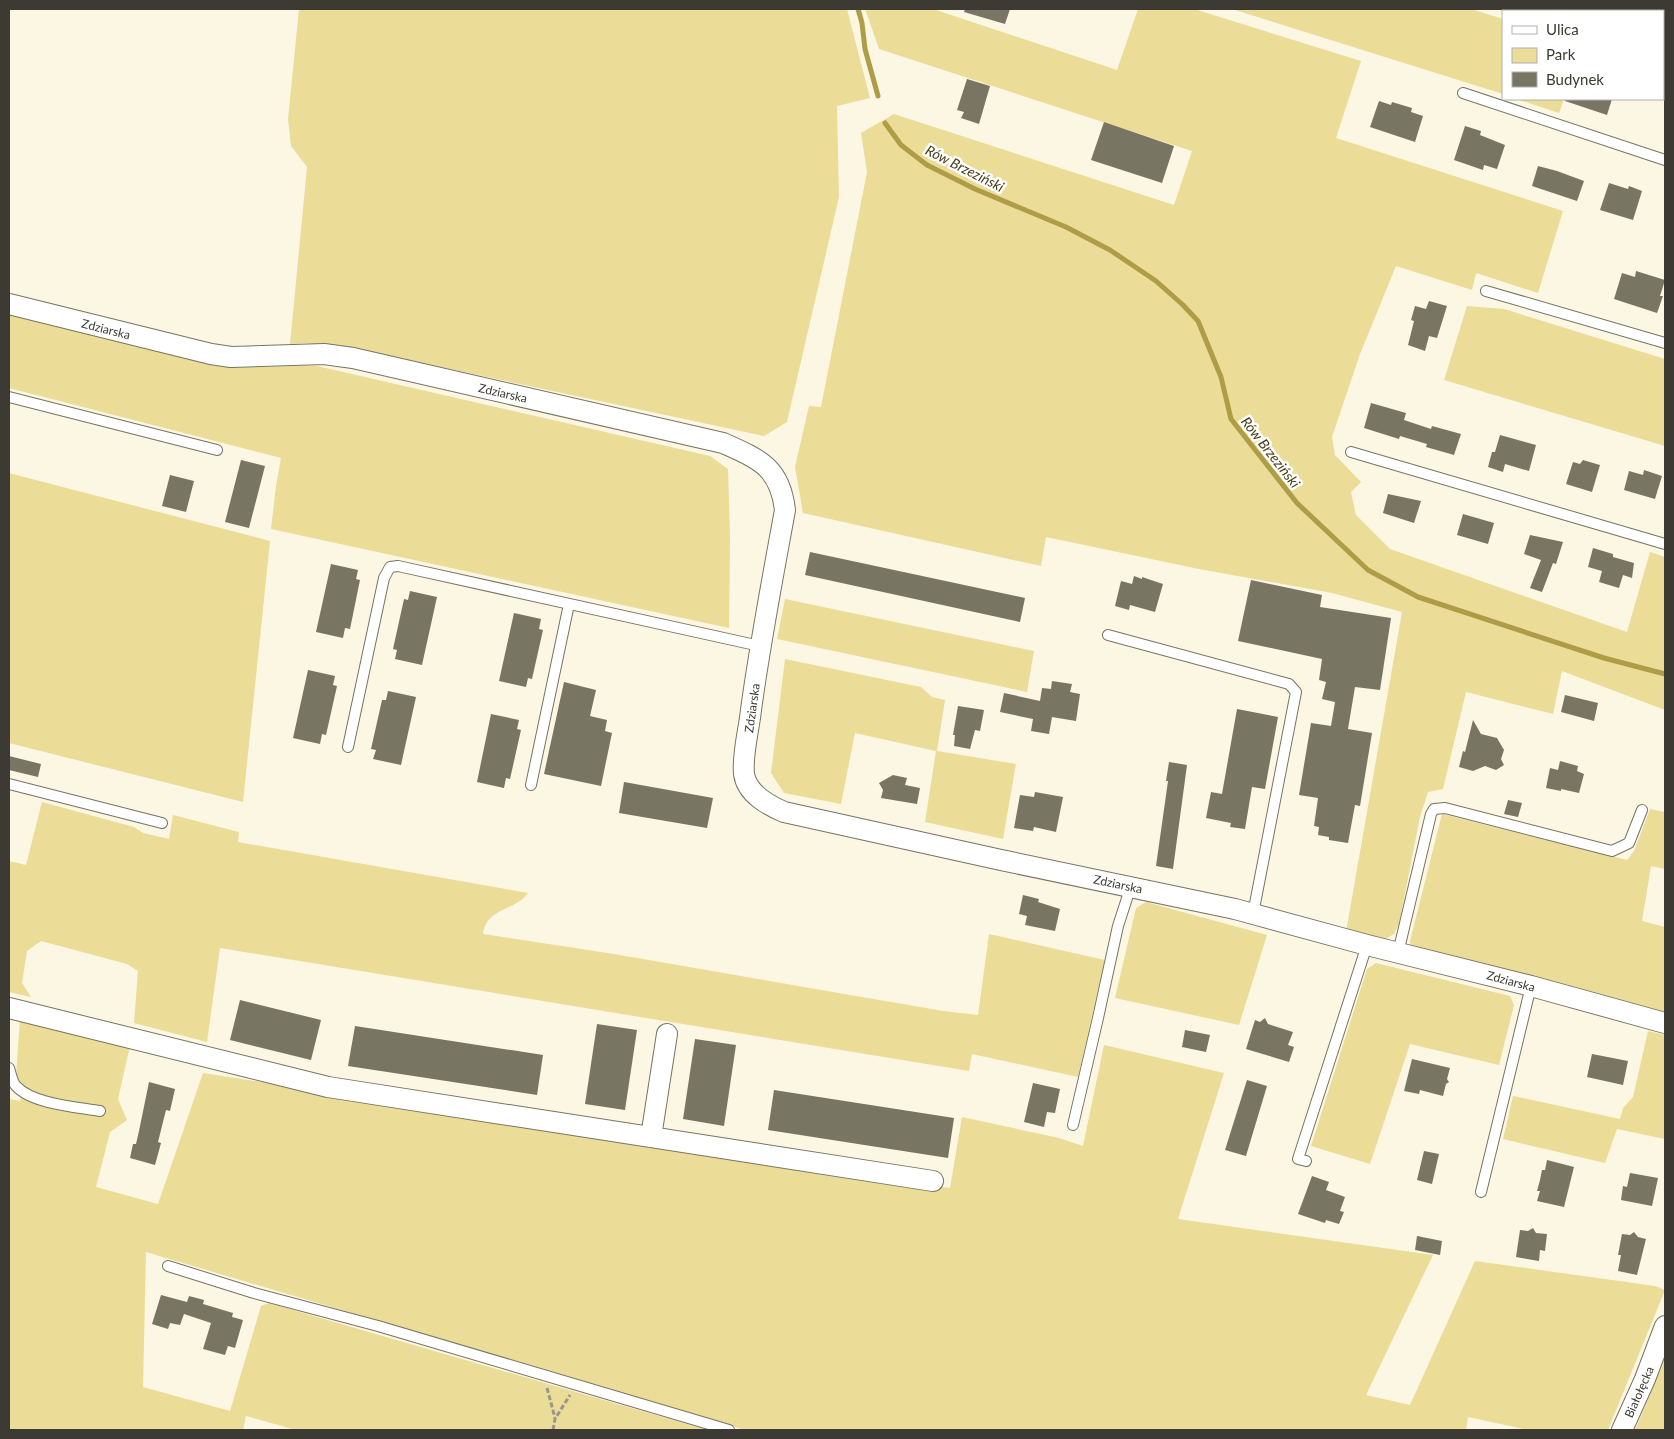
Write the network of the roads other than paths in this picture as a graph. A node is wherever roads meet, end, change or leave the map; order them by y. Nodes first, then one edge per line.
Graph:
1 (1463, 93) dead end
2 (1665, 160) edge
3 (1486, 291) dead end
4 (9, 304) edge
5 (1665, 343) edge
6 (9, 397) edge
7 (217, 450) dead end
8 (1351, 452) dead end
9 (1665, 544) edge
10 (569, 604) junction
11 (1108, 635) dead end
12 (760, 646) junction
13 (348, 747) dead end
14 (9, 784) edge
15 (531, 785) dead end
16 (1642, 810) dead end
17 (162, 823) dead end
18 (1131, 886) junction
19 (1253, 914) junction
20 (1368, 945) junction
21 (1398, 953) junction
22 (1530, 986) junction
23 (9, 1008) edge
24 (1665, 1023) edge
25 (667, 1034) dead end
26 (9, 1068) edge
27 (100, 1111) dead end
28 (1073, 1124) dead end
29 (651, 1137) junction
30 (1306, 1161) dead end
31 (933, 1180) dead end
32 (1481, 1192) dead end
33 (168, 1266) dead end
34 (1665, 1326) edge
35 (730, 1430) edge
36 (1622, 1430) edge

1 - 2 lane
3 - 5 lane
4 - 12 street, Zdziarska
6 - 7 lane
8 - 9 lane
10 - 12 lane
10 - 13 lane
10 - 15 lane
11 - 19 lane
12 - 18 street, Zdziarska
14 - 17 lane
16 - 21 lane
18 - 19 street, Zdziarska
18 - 28 lane
19 - 20 street, Zdziarska
20 - 21 street, Zdziarska
20 - 30 lane
21 - 22 street, Zdziarska
22 - 24 street, Zdziarska
22 - 32 lane
23 - 29 street
25 - 29 street
26 - 27 lane
29 - 31 street
33 - 35 lane
34 - 36 street, Białołęcka

